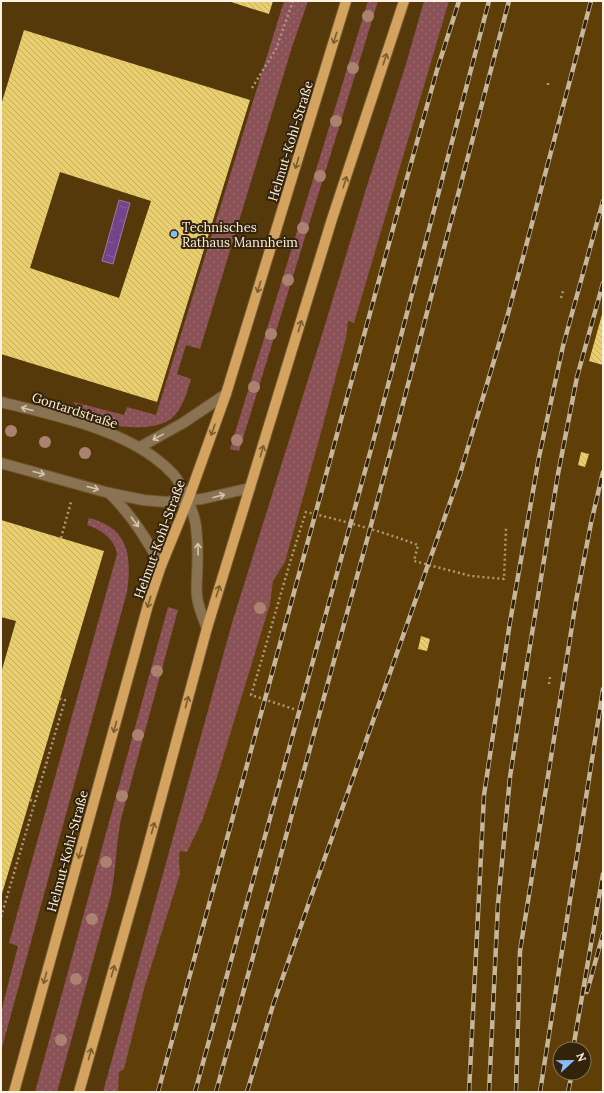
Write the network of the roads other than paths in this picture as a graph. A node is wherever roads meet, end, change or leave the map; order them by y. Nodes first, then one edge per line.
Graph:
1 (346, 1) edge
2 (404, 1) edge
3 (226, 394) junction
4 (1, 402) edge
5 (140, 448) junction
6 (1, 463) edge
7 (250, 488) junction
8 (109, 493) junction
9 (188, 500) junction
10 (161, 566) junction
11 (207, 628) junction
12 (14, 1092) edge
13 (79, 1092) edge

1 -> 3 main road, Helmut-Kohl-Straße
7 -> 2 main road
3 -> 5 street
3 -> 9 main road, Helmut-Kohl-Straße
5 -> 4 street, Gontardstraße
5 - 9 street, Gontardstraße
6 -> 8 street
9 -> 7 street
11 -> 7 main road
8 - 9 street
8 -> 10 street
9 - 10 main road, Helmut-Kohl-Straße
11 -> 9 street, Gontardstraße
10 -> 12 main road, Helmut-Kohl-Straße
13 -> 11 main road

